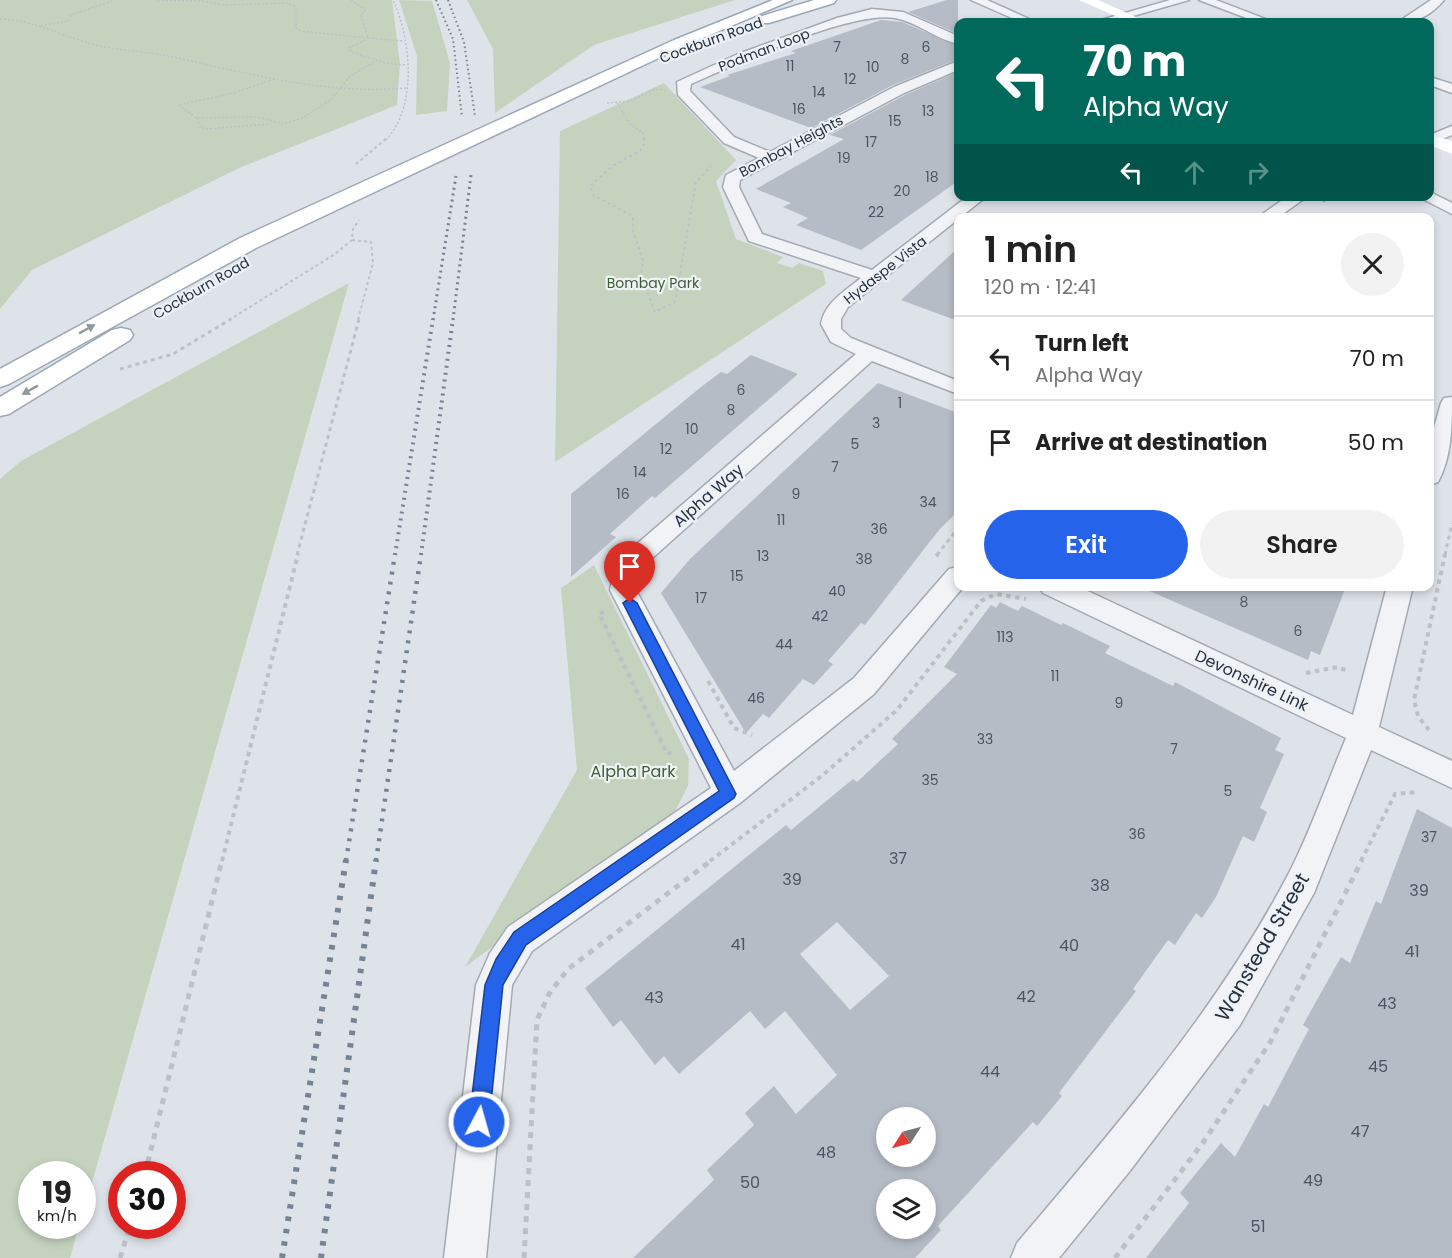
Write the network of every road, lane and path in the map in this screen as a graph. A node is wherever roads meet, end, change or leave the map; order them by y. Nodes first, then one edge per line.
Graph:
1 (115, 0) edge
2 (158, 0) edge
3 (351, 0) edge
4 (393, 0) edge
5 (784, 0) edge
6 (829, 0) edge
7 (977, 0) edge
8 (1086, 0) edge
9 (1105, 0) edge
10 (1183, 0) edge
11 (1205, 0) edge
12 (1438, 0) edge
13 (1133, 17) edge
14 (1020, 18) edge
15 (1256, 18) edge
16 (1412, 18) edge
17 (0, 19) edge
18 (40, 26) junction
19 (368, 38) junction
20 (954, 38) edge
21 (404, 41) junction
22 (377, 60) junction
23 (408, 65) junction
24 (954, 67) edge
25 (274, 79) junction
26 (1434, 82) edge
27 (594, 84) junction
28 (406, 88) junction
29 (672, 89) dead end
30 (1452, 89) edge
31 (338, 91) junction
32 (617, 103) junction
33 (605, 104) dead end
34 (197, 118) junction
35 (274, 124) junction
36 (770, 157) junction
37 (713, 164) dead end
38 (355, 165) dead end
39 (403, 172) junction
40 (1434, 200) edge
41 (974, 201) edge
42 (1292, 201) edge
43 (1452, 208) edge
44 (958, 213) edge
45 (1273, 213) edge
46 (362, 214) dead end
47 (954, 216) edge
48 (352, 240) junction
49 (875, 277) junction
50 (47, 352) junction
51 (870, 352) junction
52 (0, 360) edge
53 (113, 371) dead end
54 (0, 379) edge
55 (954, 386) edge
56 (1452, 403) edge
57 (0, 408) edge
58 (1434, 464) edge
59 (1452, 523) edge
60 (954, 541) edge
61 (945, 569) edge
62 (1039, 591) edge
63 (1050, 591) edge
64 (1399, 591) edge
65 (611, 609) dead end
66 (705, 676) dead end
67 (1363, 732) junction
68 (760, 734) dead end
69 (1436, 736) dead end
70 (681, 749) dead end
71 (1452, 775) edge
72 (1425, 792) dead end
73 (729, 794) junction
74 (148, 1161) edge
75 (126, 1239) edge
76 (120, 1258) edge
77 (465, 1258) edge
78 (524, 1258) edge
79 (1032, 1258) edge
80 (1115, 1258) edge

1 - 18 path
2 - 19 path
3 - 19 path
4 - 21 path
5 - 27 main road, Cockburn Road
6 - 27 main road, Cockburn Road
7 - 14 street
8 - 13 main road
9 - 13 main road
10 - 13 street
11 - 15 street
12 - 16 street
17 - 18 path
18 - 25 path
19 - 21 path
19 - 22 path
20 - 36 street, Podman Loop
21 - 23 path
22 - 23 path
22 - 31 path
23 - 28 path
24 - 36 street, Bombay Heights
25 - 31 path
25 - 34 path
26 - 30 street
27 - 39 main road, Cockburn Road
28 - 31 path
28 - 38 path
29 - 32 path
31 - 35 path
32 - 33 path
32 - 37 path
34 - 35 path
34 - 35 path
36 - 49 street, Bombay Heights
50 -> 39 main road, Cockburn Road
39 -> 57 main road, Cockburn Road
40 - 43 street
41 - 44 street, Hydaspe Vista
42 - 45 street
46 - 48 path
47 - 49 street, Hydaspe Vista
48 - 53 path
48 - 74 path
49 - 51 street, Hydaspe Vista
50 - 52 main road
50 - 54 main road, Cockburn Road
51 - 55 street, Hydaspe Vista
51 - 73 street, Alpha Way
56 - 58 street
59 - 69 path
60 - 61 path
61 - 73 street
62 - 78 path
63 - 67 street, Devonshire Link
64 - 67 street, Wanstead Street
65 - 70 path
66 - 68 path
67 - 71 street, Devonshire Link
67 - 79 street, Wanstead Street
72 - 80 path
73 - 77 street
75 - 76 path

